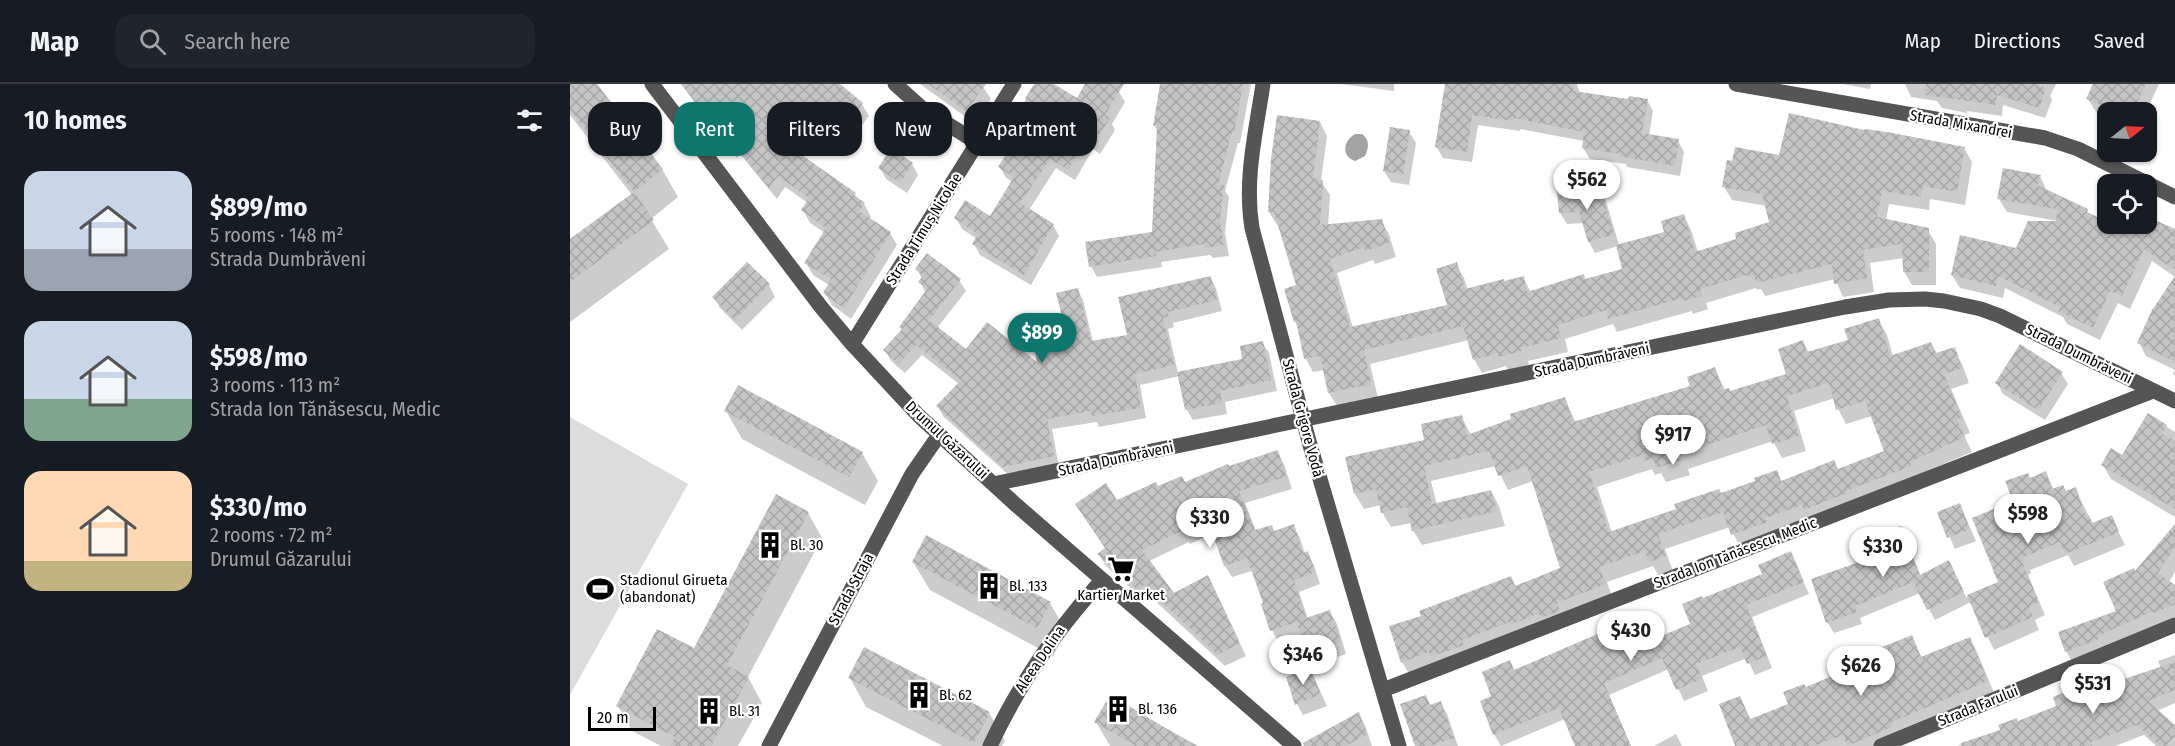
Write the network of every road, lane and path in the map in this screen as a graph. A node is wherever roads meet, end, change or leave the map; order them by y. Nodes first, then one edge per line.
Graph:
1 (652, 84) edge
2 (895, 84) edge
3 (1014, 84) edge
4 (1263, 84) edge
5 (1736, 84) edge
6 (1003, 102) edge
7 (964, 134) edge
8 (970, 156) edge
9 (2175, 197) edge
10 (852, 344) junction
11 (2153, 391) junction
12 (2175, 401) edge
13 (1303, 420) junction
14 (939, 435) junction
15 (993, 484) junction
16 (1102, 580) junction
17 (2175, 625) edge
18 (1383, 690) junction
19 (1292, 745) edge
20 (769, 746) edge
21 (990, 746) edge
22 (1400, 746) edge
23 (1881, 746) edge

1 - 10 street, Drumul Găzarului
2 - 7 street
3 - 6 street, Strada Timuș Nicolae
4 - 13 street, Strada Grigore Vodă
5 - 9 street, Strada Mixandrei
8 - 10 street, Strada Timuș Nicolae
10 - 14 street, Drumul Găzarului
11 - 12 street, Strada Dumbrăveni
11 - 13 street, Strada Dumbrăveni
11 - 18 street, Strada Ion Tănăsescu, Medic
13 - 15 street, Strada Dumbrăveni
13 - 18 street, Strada Grigore Vodă
14 - 15 street, Drumul Găzarului
14 - 20 street, Strada Straja
15 - 16 street, Drumul Găzarului
16 - 19 street, Drumul Găzarului
16 - 21 street, Aleea Dolina
17 - 23 street, Strada Farului
18 - 22 street, Strada Grigore Vodă

